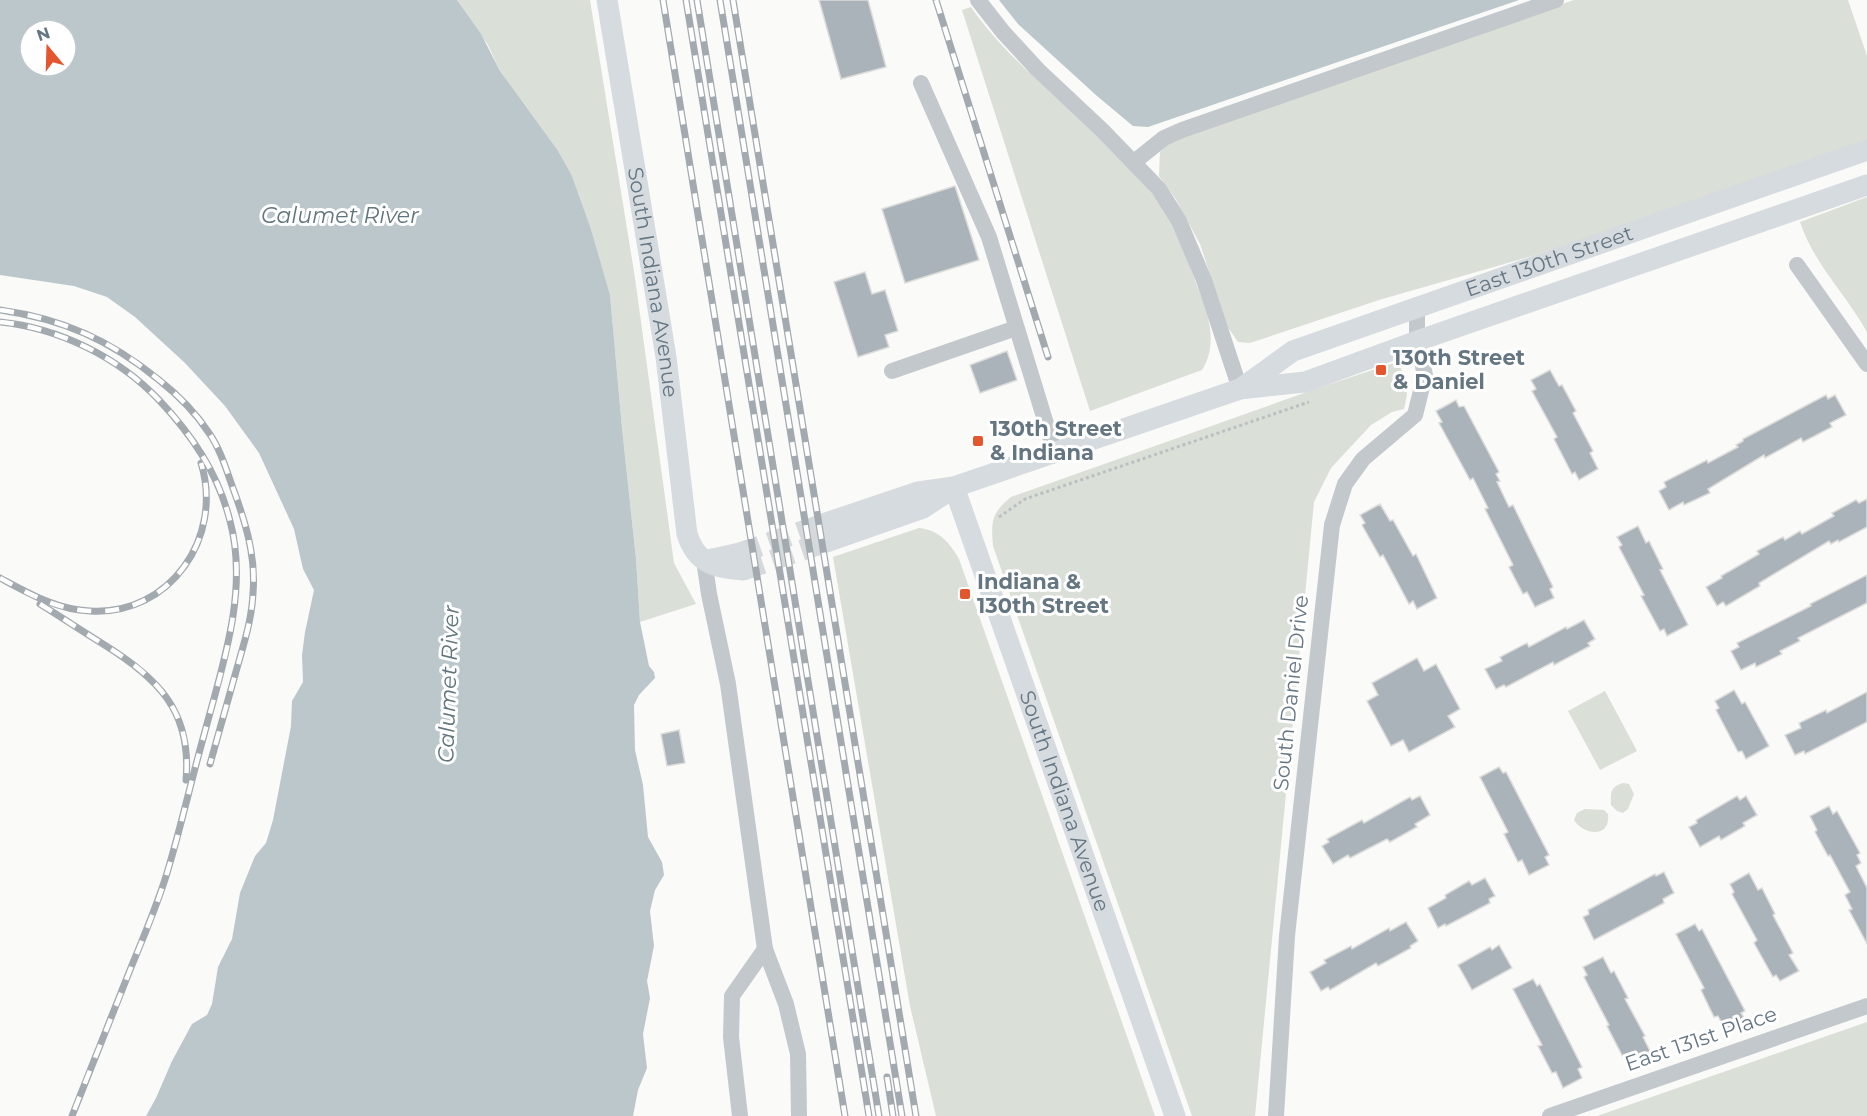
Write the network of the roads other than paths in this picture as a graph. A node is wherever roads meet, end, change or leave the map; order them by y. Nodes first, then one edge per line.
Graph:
1 (608, 0) edge
2 (978, 0) edge
3 (1556, 0) edge
4 (921, 83) dead end
5 (1867, 150) edge
6 (1134, 162) junction
7 (1867, 185) edge
8 (1797, 265) dead end
9 (1417, 308) junction
10 (1016, 328) junction
11 (1417, 341) junction
12 (1867, 364) edge
13 (892, 370) dead end
14 (1240, 389) junction
15 (1055, 453) junction
16 (954, 488) junction
17 (824, 533) tunnel mouth
18 (704, 560) junction
19 (741, 561) tunnel mouth
20 (765, 949) junction
21 (1867, 1006) edge
22 (740, 1116) edge
23 (799, 1116) edge
24 (1175, 1116) edge
25 (1275, 1116) edge
26 (1550, 1116) edge

1 - 18 main road, South Indiana Avenue
2 - 6 street
3 - 6 street
4 - 10 street
5 - 9 main road, East 130th Street
6 - 14 street
7 - 11 main road, East 130th Street
8 - 12 street
9 - 11 street, South Daniel Drive
9 - 14 main road, East 130th Street
10 - 13 street
10 - 15 street
11 - 14 main road, East 130th Street
11 - 25 street, South Daniel Drive
14 - 15 main road, East 130th Street
15 - 16 main road, East 130th Street
16 - 17 main road, East 130th Street
16 - 24 main road, South Indiana Avenue
18 - 19 main road
18 - 20 street
20 - 22 street
20 - 23 street
21 - 26 street, East 131st Place

